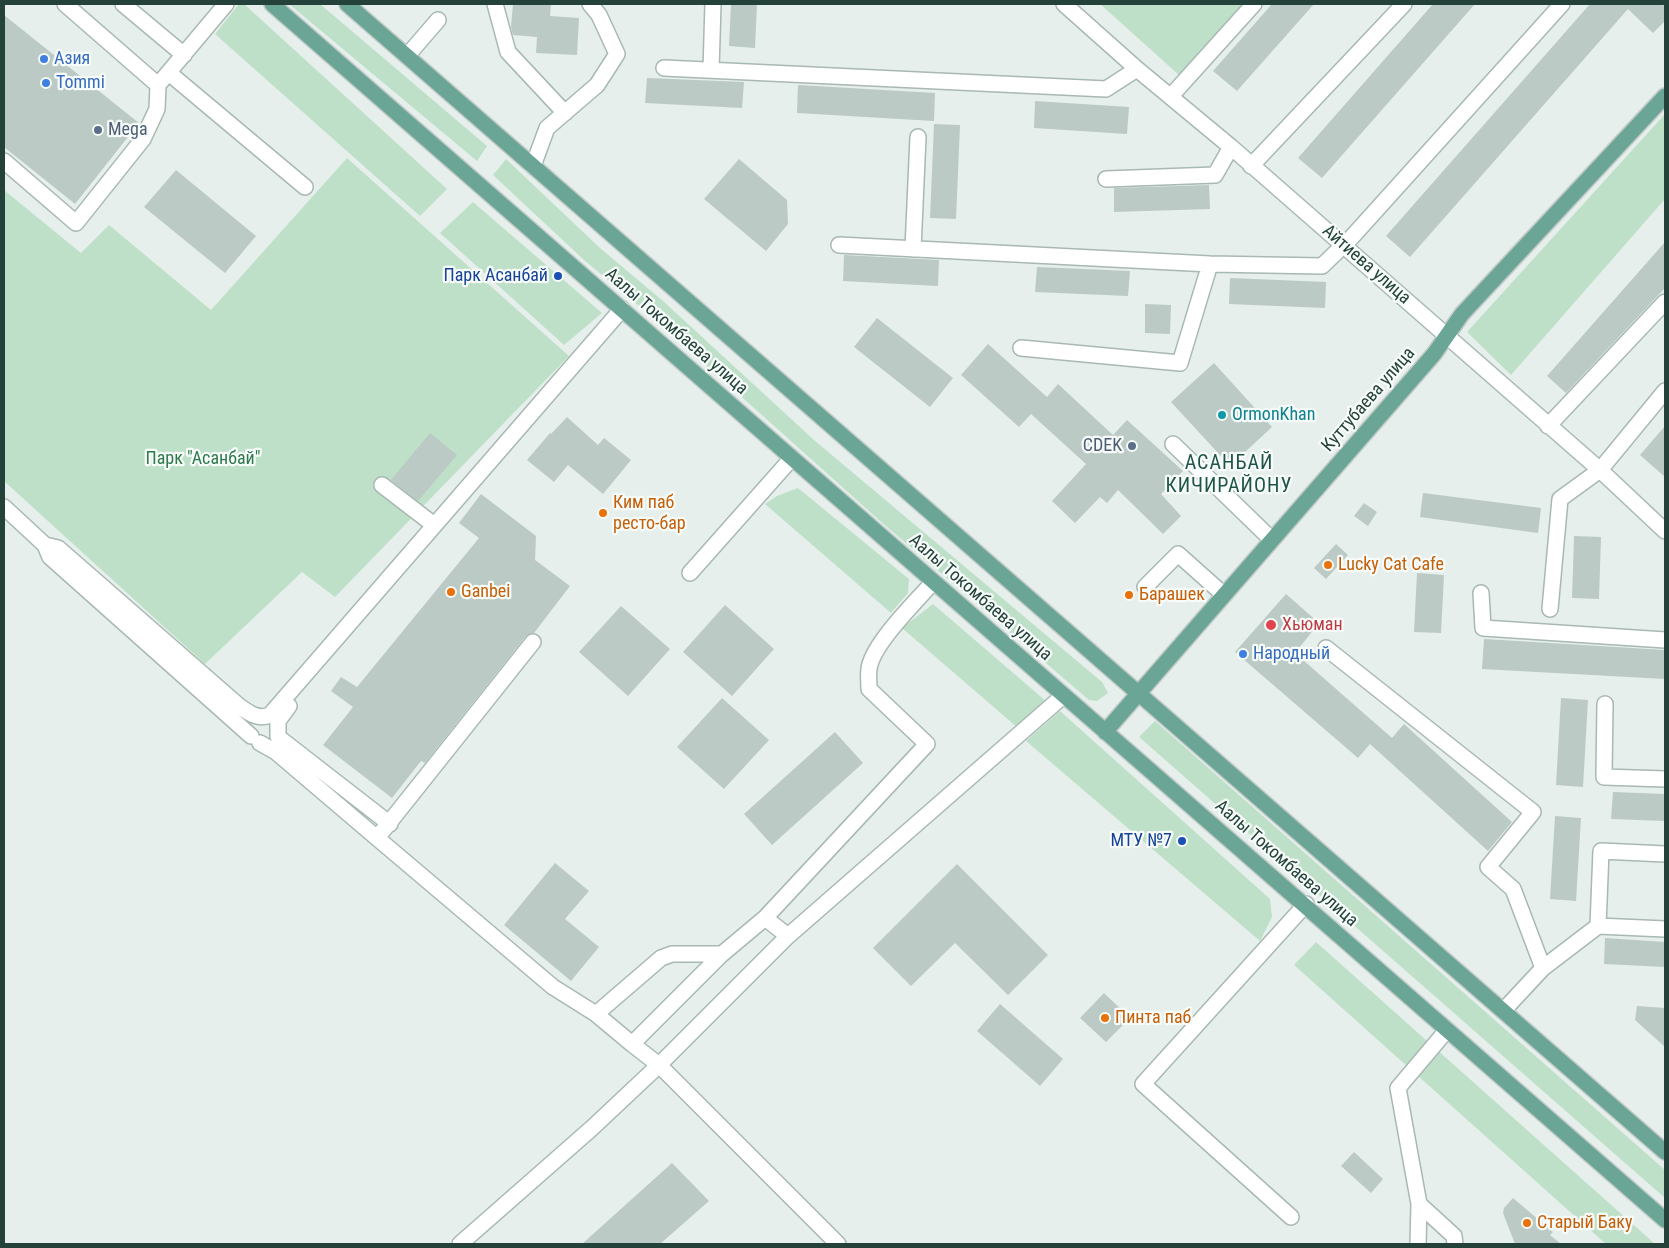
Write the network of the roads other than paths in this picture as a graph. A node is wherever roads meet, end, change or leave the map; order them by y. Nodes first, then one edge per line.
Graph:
1 (65, 4) edge
2 (123, 4) edge
3 (226, 4) edge
4 (272, 4) edge
5 (347, 4) edge
6 (495, 4) edge
7 (590, 4) edge
8 (713, 4) edge
9 (1064, 4) edge
10 (1254, 4) edge
11 (1404, 4) edge
12 (1562, 4) edge
13 (438, 20) dead end
14 (184, 55) junction
15 (406, 56) junction
16 (664, 68) dead end
17 (1137, 69) junction
18 (712, 70) junction
19 (168, 73) junction
20 (158, 85) junction
21 (1171, 96) junction
22 (1665, 96) edge
23 (565, 112) junction
24 (918, 137) dead end
25 (1231, 147) junction
26 (4, 161) edge
27 (533, 166) junction
28 (1251, 166) junction
29 (1106, 179) dead end
30 (305, 188) dead end
31 (839, 245) dead end
32 (1343, 245) junction
33 (913, 249) junction
34 (1210, 264) junction
35 (1665, 302) edge
36 (622, 309) junction
37 (1446, 335) junction
38 (597, 339) junction
39 (1021, 348) dead end
40 (1665, 391) edge
41 (1548, 426) junction
42 (1173, 444) dead end
43 (792, 458) junction
44 (1600, 470) junction
45 (382, 486) dead end
46 (4, 506) edge
47 (434, 525) junction
48 (1665, 531) edge
49 (1272, 540) junction
50 (46, 545) junction
51 (690, 573) dead end
52 (933, 582) junction
53 (1146, 587) dead end
54 (1481, 593) dead end
55 (1224, 595) junction
56 (1550, 609) dead end
57 (1665, 640) edge
58 (533, 642) dead end
59 (1326, 648) dead end
60 (1139, 694) junction
61 (1063, 696) junction
62 (1605, 704) dead end
63 (263, 718) junction
64 (276, 731) junction
65 (1105, 732) junction
66 (256, 739) junction
67 (1665, 779) edge
68 (390, 824) junction
69 (377, 838) junction
70 (1665, 854) edge
71 (1306, 904) junction
72 (765, 918) junction
73 (1598, 926) junction
74 (1665, 929) edge
75 (788, 936) junction
76 (722, 954) junction
77 (1544, 968) junction
78 (1503, 1011) junction
79 (596, 1014) junction
80 (1447, 1030) junction
81 (632, 1044) junction
82 (659, 1065) junction
83 (1665, 1152) edge
84 (1419, 1204) junction
85 (1291, 1217) dead end
86 (1665, 1220) edge
87 (460, 1244) edge
88 (838, 1244) edge
89 (1418, 1244) edge
90 (1455, 1244) edge

1 - 20 street
2 - 14 street
3 - 14 street
4 - 36 main road, Аалы Токомбаева улица
5 - 15 main road, Аалы Токомбаева улица
6 - 23 street
7 - 23 street
8 - 18 street
9 - 17 street, Айтиева улица
10 - 21 street
11 - 28 street
12 - 32 street
13 - 15 street
14 - 19 street
15 - 27 main road, Аалы Токомбаева улица
16 - 18 street
17 - 18 street
17 - 21 street, Айтиева улица
19 - 20 street
19 - 30 street
20 - 26 street
21 - 25 street, Айтиева улица
22 - 37 main road, Куттубаева улица
23 - 27 street
24 - 33 street
25 - 28 street, Айтиева улица
25 - 29 street
27 - 60 main road, Аалы Токомбаева улица
28 - 32 street, Айтиева улица
31 - 33 street
32 - 34 street
32 - 37 street, Айтиева улица
33 - 34 street
34 - 39 street
35 - 41 street
36 - 38 street
36 - 43 main road, Аалы Токомбаева улица
37 - 41 street, Айтиева улица
37 - 49 main road, Куттубаева улица
38 - 47 street
38 - 64 street
40 - 44 street
41 - 44 street, Айтиева улица
42 - 49 street
43 - 51 street
43 - 52 main road, Аалы Токомбаева улица
44 - 48 street, Айтиева улица
44 - 56 street
45 - 47 street
46 - 50 street
47 - 63 street
49 - 55 main road, Куттубаева улица
50 - 63 street
50 - 66 street
52 - 61 main road, Аалы Токомбаева улица
52 - 72 street
53 - 55 street
54 - 57 street
55 - 60 main road, Куттубаева улица
58 - 68 street
59 - 77 street
60 - 65 main road, Куттубаева улица
60 - 78 main road, Аалы Токомбаева улица
61 - 65 main road, Аалы Токомбаева улица
61 - 75 street
62 - 67 street
63 - 64 street
63 - 66 street
64 - 66 street
64 - 68 street
65 - 71 main road, Аалы Токомбаева улица
66 - 69 street
68 - 69 street
69 - 79 street
70 - 73 street
71 - 80 main road, Аалы Токомбаева улица
71 - 85 street
72 - 75 street
72 - 76 street
73 - 74 street
73 - 77 street
75 - 82 street
76 - 79 street
76 - 81 street
77 - 78 street
78 - 83 main road, Аалы Токомбаева улица
79 - 81 street
80 - 84 street
80 - 86 main road, Аалы Токомбаева улица
81 - 82 street
82 - 87 street
82 - 88 street
84 - 89 street
84 - 90 street

